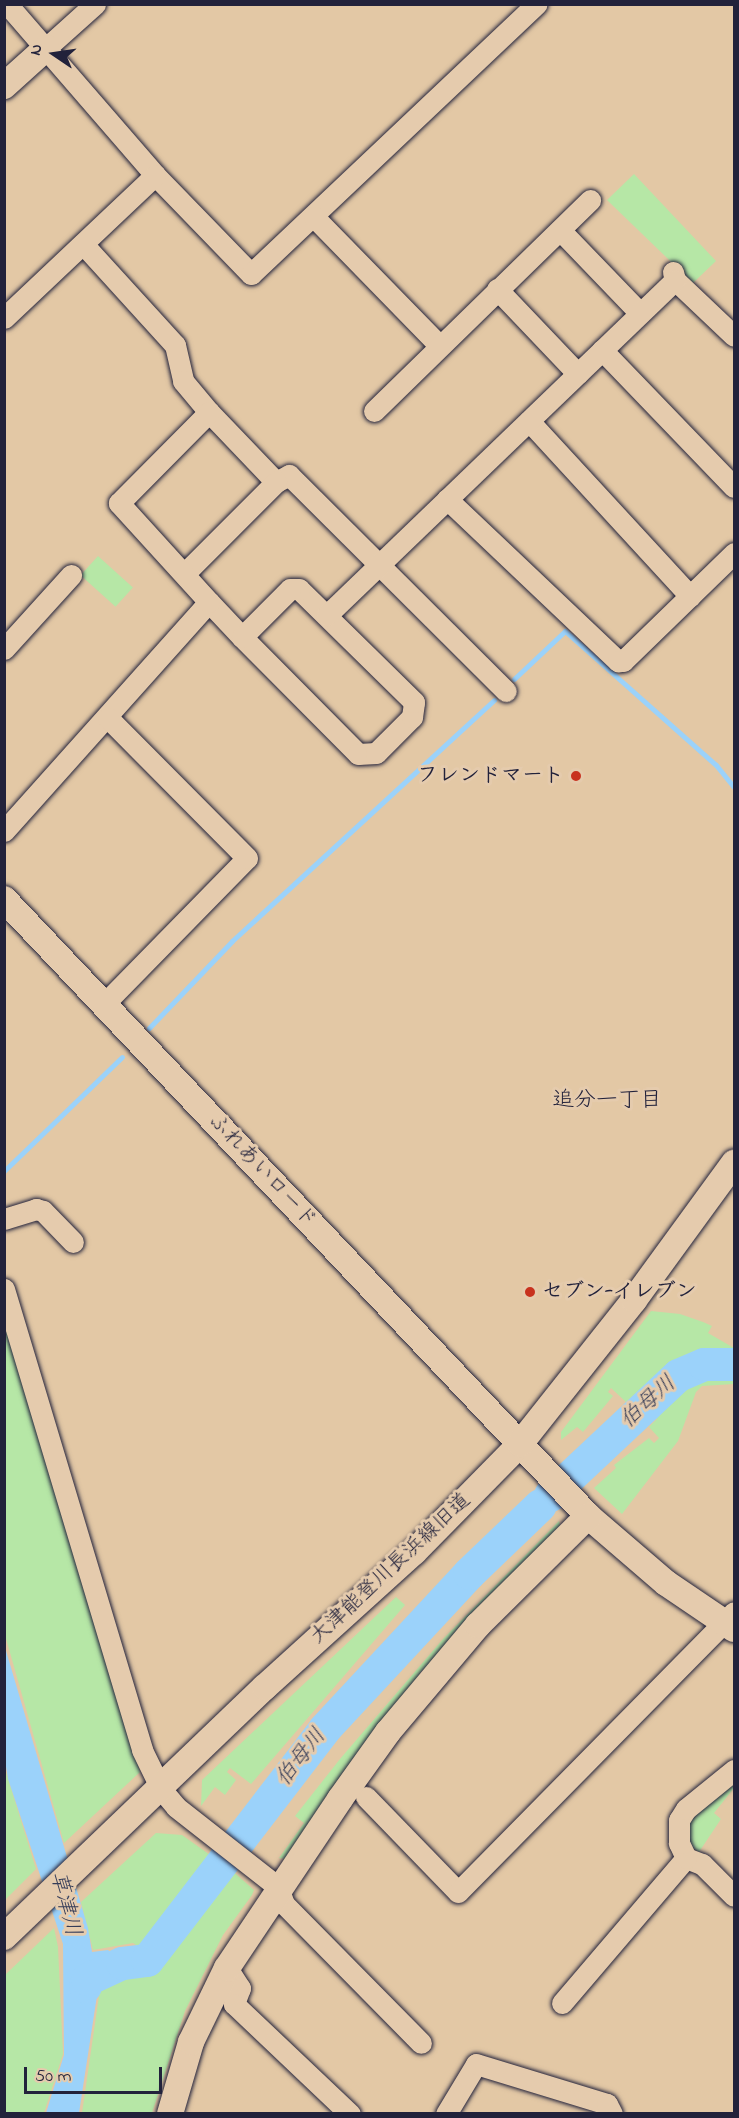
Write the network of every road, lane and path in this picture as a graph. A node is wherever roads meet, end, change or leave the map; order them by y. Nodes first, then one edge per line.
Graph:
1 (7, 4) edge
2 (95, 4) edge
3 (537, 4) edge
4 (46, 48) junction
5 (4, 86) edge
6 (155, 175) junction
7 (590, 200) dead end
8 (314, 217) junction
9 (560, 230) junction
10 (83, 244) junction
11 (497, 290) junction
12 (640, 313) junction
13 (4, 318) edge
14 (735, 336) edge
15 (439, 345) junction
16 (602, 350) junction
17 (578, 374) junction
18 (374, 411) dead end
19 (209, 412) junction
20 (529, 421) junction
21 (276, 482) junction
22 (735, 487) edge
23 (447, 499) junction
24 (735, 553) edge
25 (380, 563) junction
26 (185, 573) junction
27 (71, 575) dead end
28 (690, 596) junction
29 (209, 602) junction
30 (327, 615) junction
31 (242, 637) junction
32 (4, 649) edge
33 (506, 691) dead end
34 (108, 718) junction
35 (4, 831) edge
36 (4, 899) edge
37 (104, 1004) junction
38 (735, 1163) edge
39 (4, 1219) edge
40 (73, 1242) dead end
41 (4, 1289) edge
42 (520, 1444) junction
43 (584, 1511) junction
44 (731, 1621) edge
45 (735, 1770) edge
46 (161, 1789) junction
47 (366, 1797) dead end
48 (686, 1858) junction
49 (269, 1880) junction
50 (735, 1896) edge
51 (4, 1937) edge
52 (227, 1968) junction
53 (562, 2003) dead end
54 (421, 2043) dead end
55 (170, 2114) edge
56 (350, 2114) edge
57 (446, 2114) edge
58 (612, 2114) edge

1 - 4 street
2 - 4 street
3 - 8 street
4 - 5 street
4 - 6 street
6 - 8 street
6 - 10 street
7 - 9 street
8 - 15 street
9 - 11 street
9 - 12 street
10 - 13 street
10 - 19 street
11 - 15 street
11 - 17 street
12 - 14 street
12 - 16 street
15 - 18 street
16 - 17 street
16 - 22 street
17 - 20 street
19 - 21 street
19 - 26 street
20 - 23 street
20 - 28 street
21 - 25 street
21 - 26 street
23 - 25 street
23 - 28 street
24 - 28 street
25 - 30 street
25 - 33 street
26 - 29 street
27 - 32 street
29 - 31 street
29 - 34 street
30 - 31 street
30 - 31 street
34 - 35 street
34 - 37 street
36 - 37 street, ふれあいロード
37 - 42 street, ふれあいロード
38 - 42 street, 大津能登川長浜線旧道
39 - 40 street
41 - 46 street
42 - 43 street, ふれあいロード
42 - 46 street, 大津能登川長浜線旧道
43 - 44 street, ふれあいロード
43 - 49 street
44 - 47 street
45 - 48 street
46 - 49 street
46 - 51 street, 大津能登川長浜線旧道
48 - 50 street
48 - 53 street
49 - 52 street
49 - 54 street
52 - 55 street
52 - 56 street
57 - 58 street

